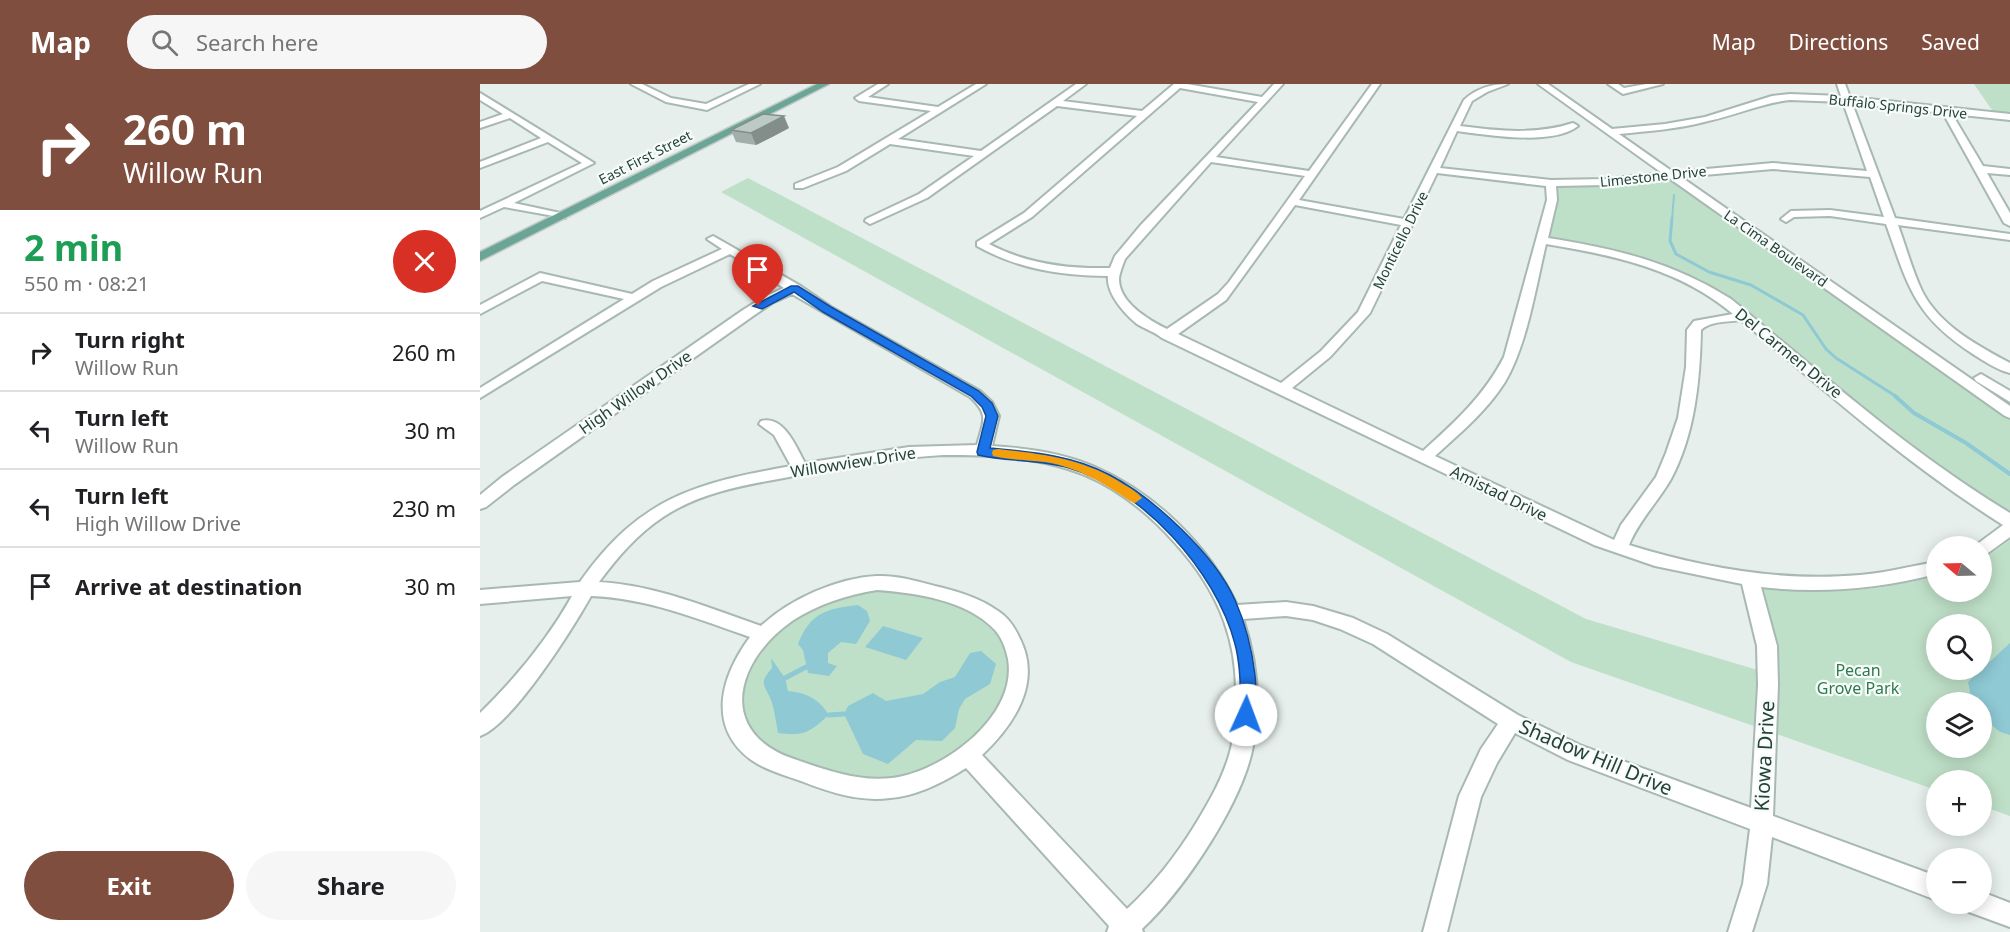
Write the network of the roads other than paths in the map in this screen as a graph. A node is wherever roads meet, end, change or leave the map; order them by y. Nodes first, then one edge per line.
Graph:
1 (756, 84) edge
2 (811, 84) edge
3 (824, 84) edge
4 (884, 84) edge
5 (982, 84) edge
6 (1082, 84) edge
7 (1178, 84) edge
8 (1279, 84) edge
9 (1376, 84) edge
10 (1504, 84) edge
11 (1542, 84) edge
12 (1554, 84) edge
13 (1612, 84) edge
14 (1659, 84) edge
15 (1841, 84) edge
16 (642, 85) edge
17 (480, 96) edge
18 (1847, 99) junction
19 (1264, 100) junction
20 (1056, 103) junction
21 (940, 110) junction
22 (1946, 110) junction
23 (1143, 114) junction
24 (510, 115) junction
25 (753, 116) junction
26 (2010, 117) edge
27 (480, 125) edge
28 (1573, 126) dead end
29 (1455, 128) junction
30 (1623, 131) junction
31 (1610, 132) junction
32 (549, 138) junction
33 (891, 141) junction
34 (982, 154) junction
35 (1209, 159) junction
36 (480, 165) edge
37 (1980, 169) junction
38 (1433, 170) junction
39 (2010, 172) edge
40 (1312, 174) junction
41 (1873, 174) junction
42 (1678, 175) junction
43 (1551, 183) junction
44 (799, 186) dead end
45 (1294, 202) junction
46 (503, 204) junction
47 (480, 215) edge
48 (556, 215) junction
49 (1786, 219) dead end
50 (870, 221) dead end
51 (1891, 221) junction
52 (1408, 223) junction
53 (2010, 223) edge
54 (2010, 237) edge
55 (713, 239) dead end
56 (1542, 240) junction
57 (480, 249) edge
58 (730, 250) junction
59 (480, 257) edge
60 (1114, 272) junction
61 (795, 288) junction
62 (634, 298) junction
63 (480, 310) edge
64 (1744, 316) junction
65 (1167, 335) junction
66 (2010, 369) edge
67 (1281, 389) junction
68 (480, 394) edge
69 (2010, 398) edge
70 (2010, 413) edge
71 (766, 424) dead end
72 (983, 452) junction
73 (1425, 457) junction
74 (801, 469) junction
75 (480, 503) edge
76 (2010, 521) edge
77 (2010, 528) edge
78 (1992, 542) edge
79 (1619, 548) junction
80 (1926, 571) edge
81 (1750, 579) junction
82 (585, 590) junction
83 (480, 597) edge
84 (1232, 612) junction
85 (763, 634) junction
86 (1511, 721) junction
87 (480, 727) edge
88 (969, 756) junction
89 (1761, 824) junction
90 (1926, 884) edge
91 (1992, 908) edge
92 (2010, 915) edge
93 (1125, 930) edge
94 (1435, 932) edge
95 (1740, 932) edge

1 - 16 street
2 - 25 main road, East First Street
3 - 25 main road, East First Street
4 - 21 street
5 - 21 street
6 - 20 street
7 - 19 street
7 - 23 street
8 - 19 street
9 - 40 street
10 - 29 street, Monticello Drive
11 - 31 street, La Cima Boulevard
12 - 30 street, La Cima Boulevard
13 - 14 street
15 - 18 street
17 - 24 street
18 - 22 street, Buffalo Springs Drive
18 - 30 street, Buffalo Springs Drive
18 - 41 street
19 - 35 street
20 - 23 street
20 - 34 street
21 - 33 street
22 - 26 street, Buffalo Springs Drive
22 - 37 street
23 - 60 street
24 - 27 street
24 - 32 street
25 - 48 main road, East First Street
28 - 29 street
29 - 38 street, Monticello Drive
30 - 31 street, Buffalo Springs Drive
30 - 42 street, La Cima Boulevard
31 - 42 street, La Cima Boulevard
32 - 36 street
32 - 46 street
33 - 34 street
33 - 44 street
34 - 50 street
35 - 40 street
35 - 60 street
37 - 39 street
37 - 53 street
38 - 43 street, Limestone Drive
38 - 52 street, Monticello Drive
40 - 45 street
41 - 42 street, Limestone Drive
41 - 51 street
42 - 43 street, Limestone Drive
42 - 69 street, La Cima Boulevard
42 - 70 street, La Cima Boulevard
43 - 56 street
45 - 52 street
45 - 65 street
46 - 47 street
46 - 48 street
48 - 57 main road, East First Street
48 - 59 main road, East First Street
49 - 51 street
51 - 54 street
51 - 66 street
52 - 67 street, Monticello Drive
55 - 58 street
56 - 64 street, Del Carmen Drive
56 - 73 street
58 - 61 street
58 - 62 street
60 - 65 street, Amistad Drive
61 - 72 street
61 - 75 street, High Willow Drive
62 - 63 street
62 - 68 street
64 - 76 street, Del Carmen Drive
64 - 79 street
65 - 67 street, Amistad Drive
67 - 73 street, Amistad Drive
71 - 74 street
72 - 74 street, Willowview Drive
72 - 84 street, Willowview Drive
73 - 79 street, Amistad Drive
74 - 82 street, Willowview Drive
77 - 78 street
79 - 81 street, Amistad Drive
80 - 81 street, Amistad Drive
81 - 89 street, Kiowa Drive
82 - 83 street
82 - 85 street
82 - 87 street, Willowview Drive
84 - 86 street, Shadow Hill Drive
84 - 93 street, Willowview Drive
85 - 88 street
85 - 88 street
86 - 89 street, Shadow Hill Drive
86 - 94 street
88 - 93 street
89 - 90 street, Shadow Hill Drive
89 - 95 street, Kiowa Drive
91 - 92 street

